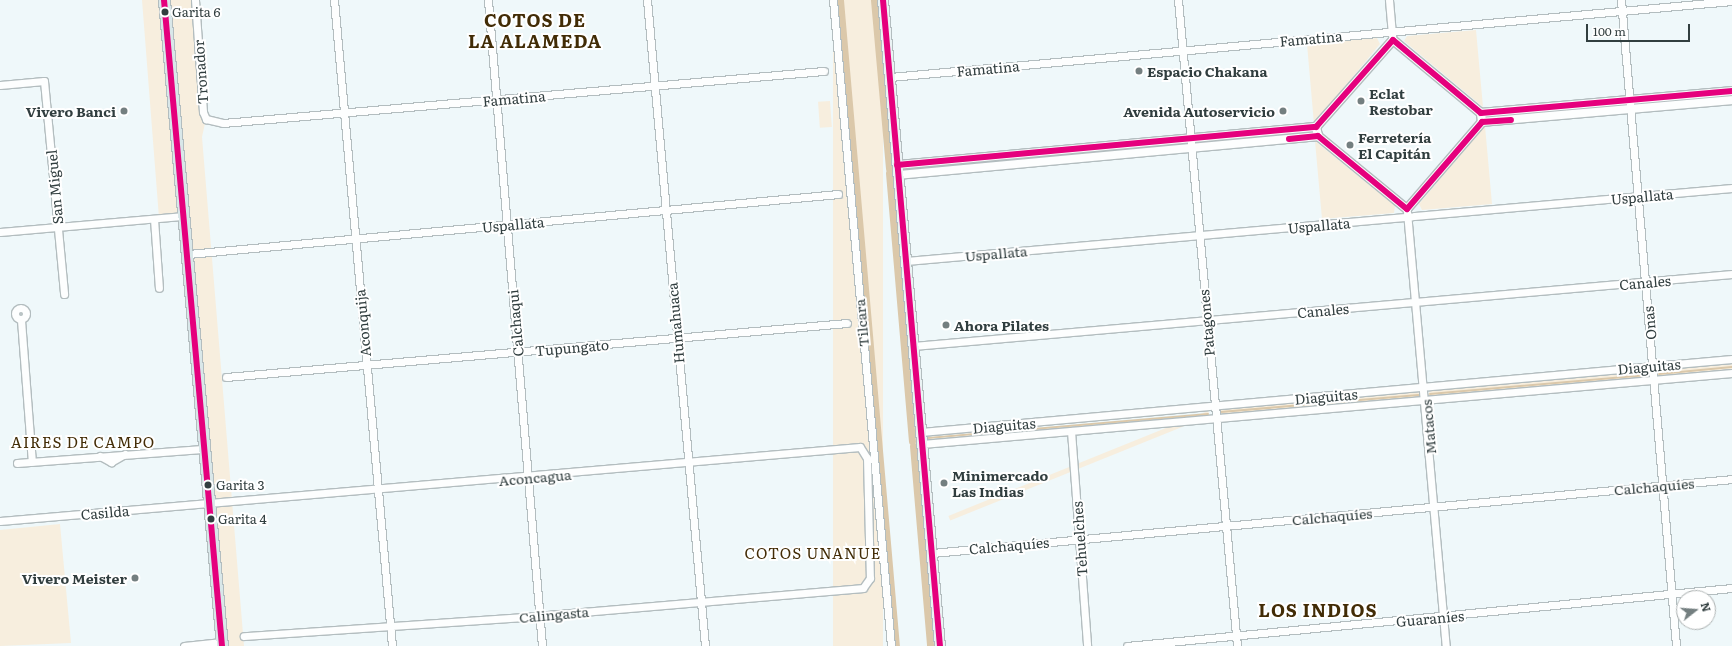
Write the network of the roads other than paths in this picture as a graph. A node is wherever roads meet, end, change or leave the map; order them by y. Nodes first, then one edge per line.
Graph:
1 (164, 0) edge
2 (195, 0) edge
3 (334, 0) edge
4 (488, 0) edge
5 (647, 0) edge
6 (833, 0) edge
7 (883, 0) edge
8 (1178, 0) edge
9 (1389, 0) edge
10 (1621, 0) edge
11 (1732, 1) edge
12 (1622, 11) junction
13 (1392, 31) junction
14 (1393, 40) junction
15 (1182, 50) junction
16 (824, 71) dead end
17 (890, 77) junction
18 (0, 85) edge
19 (655, 85) junction
20 (1732, 91) edge
21 (495, 100) junction
22 (1630, 100) junction
23 (1732, 100) edge
24 (1630, 109) junction
25 (343, 113) junction
26 (1481, 113) junction
27 (206, 119) joint
28 (1482, 122) junction
29 (1316, 127) junction
30 (1318, 136) junction
31 (1190, 138) junction
32 (1191, 148) junction
33 (898, 170) junction
34 (1732, 188) edge
35 (838, 194) dead end
36 (1638, 196) junction
37 (666, 210) junction
38 (1407, 213) junction
39 (184, 216) junction
40 (154, 219) junction
41 (506, 224) junction
42 (58, 227) junction
43 (0, 232) edge
44 (1198, 235) junction
45 (355, 238) junction
46 (188, 254) junction
47 (906, 261) junction
48 (1732, 274) edge
49 (1645, 282) junction
50 (159, 288) dead end
51 (64, 294) dead end
52 (1416, 302) junction
53 (21, 320) dead end
54 (1206, 320) junction
55 (847, 323) dead end
56 (676, 338) junction
57 (913, 346) junction
58 (518, 352) junction
59 (1732, 359) edge
60 (366, 365) junction
61 (1653, 366) junction
62 (1732, 373) edge
63 (226, 377) dead end
64 (1653, 380) junction
65 (1424, 387) junction
66 (1425, 400) junction
67 (1213, 406) junction
68 (1215, 418) junction
69 (1071, 431) junction
70 (921, 432) junction
71 (922, 444) junction
72 (205, 449) junction
73 (32, 462) junction
74 (688, 462) junction
75 (17, 463) dead end
76 (528, 478) junction
77 (1732, 479) edge
78 (1660, 485) junction
79 (378, 489) junction
80 (210, 503) junction
81 (1434, 506) junction
82 (0, 521) edge
83 (1225, 526) junction
84 (1079, 539) junction
85 (932, 553) junction
86 (863, 588) joint
87 (1732, 588) edge
88 (1671, 594) junction
89 (701, 601) junction
90 (540, 616) junction
91 (1443, 616) junction
92 (390, 625) junction
93 (244, 636) dead end
94 (1236, 636) junction
95 (222, 644) edge
96 (184, 646) edge
97 (392, 646) edge
98 (542, 646) edge
99 (705, 646) edge
100 (891, 646) edge
101 (940, 646) edge
102 (1087, 646) edge
103 (1127, 646) edge
104 (1236, 646) edge
105 (1446, 646) edge
106 (1676, 646) edge

1 - 39 main road
2 - 27 street, Tronador
3 - 25 street, Aconquija
4 - 21 street, Calchaqui
5 - 19 street, Humahuaca
6 - 100 street, Tilcara
7 - 17 main road
8 - 15 street, Patagones
9 - 13 street
10 - 12 street, Onas
11 - 12 street, Famatina
12 - 13 street, Famatina
12 - 22 street, Onas
13 - 14 street
13 - 15 street, Famatina
14 - 26 street
14 - 29 street
15 - 17 street, Famatina
15 - 31 street, Patagones
16 - 19 street, Famatina
17 - 33 main road
18 - 42 street, San Miguel
19 - 21 street, Famatina
19 - 37 street, Humahuaca
20 - 22 street
21 - 25 street, Famatina
21 - 41 street, Calchaqui
22 - 24 street, Onas
22 - 26 street
23 - 24 street
24 - 28 street
24 - 36 street, Onas
25 - 27 street, Famatina
25 - 45 street, Aconquija
26 - 28 street
28 - 38 street
29 - 30 street
29 - 31 street
30 - 32 street
30 - 38 street
31 - 32 street, Patagones
31 - 33 street
32 - 33 street
32 - 44 street, Patagones
33 - 47 main road
34 - 36 street, Uspallata
35 - 37 street, Uspallata
36 - 38 street, Uspallata
36 - 49 street, Onas
37 - 41 street, Uspallata
37 - 56 street, Humahuaca
38 - 44 street, Uspallata
38 - 52 street, Matacos
39 - 40 street
39 - 46 main road
40 - 42 street
40 - 50 street
41 - 45 street, Uspallata
41 - 58 street, Calchaqui
42 - 43 street
42 - 51 street, San Miguel
44 - 47 street, Uspallata
44 - 54 street, Patagones
45 - 46 street, Uspallata
45 - 60 street, Aconquija
46 - 72 main road
47 - 57 main road
48 - 49 street, Canales
49 - 52 street, Canales
49 - 61 street, Onas
52 - 54 street, Canales
52 - 65 street, Matacos
53 - 73 street
54 - 57 street, Canales
54 - 67 street, Patagones
55 - 56 street, Tupungato
56 - 58 street, Tupungato
56 - 74 street, Humahuaca
57 - 70 main road
58 - 60 street, Tupungato
58 - 76 street, Calchaqui
59 - 61 street, Diaguitas
60 - 63 street, Tupungato
60 - 79 street, Aconquija
61 - 64 street, Onas
61 - 65 street, Diaguitas
62 - 64 street, Diaguitas
64 - 66 street, Diaguitas
64 - 78 street, Onas
65 - 66 street, Matacos
65 - 67 street, Diaguitas
66 - 68 street, Diaguitas
66 - 81 street, Matacos
67 - 68 street, Patagones
67 - 70 street, Diaguitas
68 - 69 street, Diaguitas
68 - 83 street, Patagones
69 - 71 street, Diaguitas
69 - 84 street, Tehuelches
70 - 71 main road
71 - 85 main road
72 - 73 street
72 - 80 main road
73 - 75 street
74 - 76 street, Aconcagua
74 - 86 street, Aconcagua
74 - 89 street, Humahuaca
76 - 79 street, Aconcagua
76 - 90 street, Calchaqui
77 - 78 street, Calchaquíes
78 - 81 street, Calchaquíes
78 - 88 street, Onas
79 - 80 street, Aconcagua
79 - 92 street, Aconquija
80 - 82 street, Casilda
80 - 95 main road
81 - 83 street, Calchaquíes
81 - 91 street, Matacos
83 - 84 street, Calchaquíes
83 - 94 street, Patagones
84 - 85 street, Calchaquíes
84 - 102 street, Tehuelches
85 - 101 main road
86 - 89 street, Calingasta
87 - 88 street, Guaraníes
88 - 91 street, Guaraníes
88 - 106 street, Onas
89 - 90 street, Calingasta
89 - 99 street, Humahuaca
90 - 92 street, Calingasta
90 - 98 street, Calchaqui
91 - 94 street, Guaraníes
91 - 105 street, Matacos
92 - 93 street, Calingasta
92 - 97 street, Aconquija
94 - 103 street, Guaraníes
94 - 104 street, Patagones
95 - 96 street

